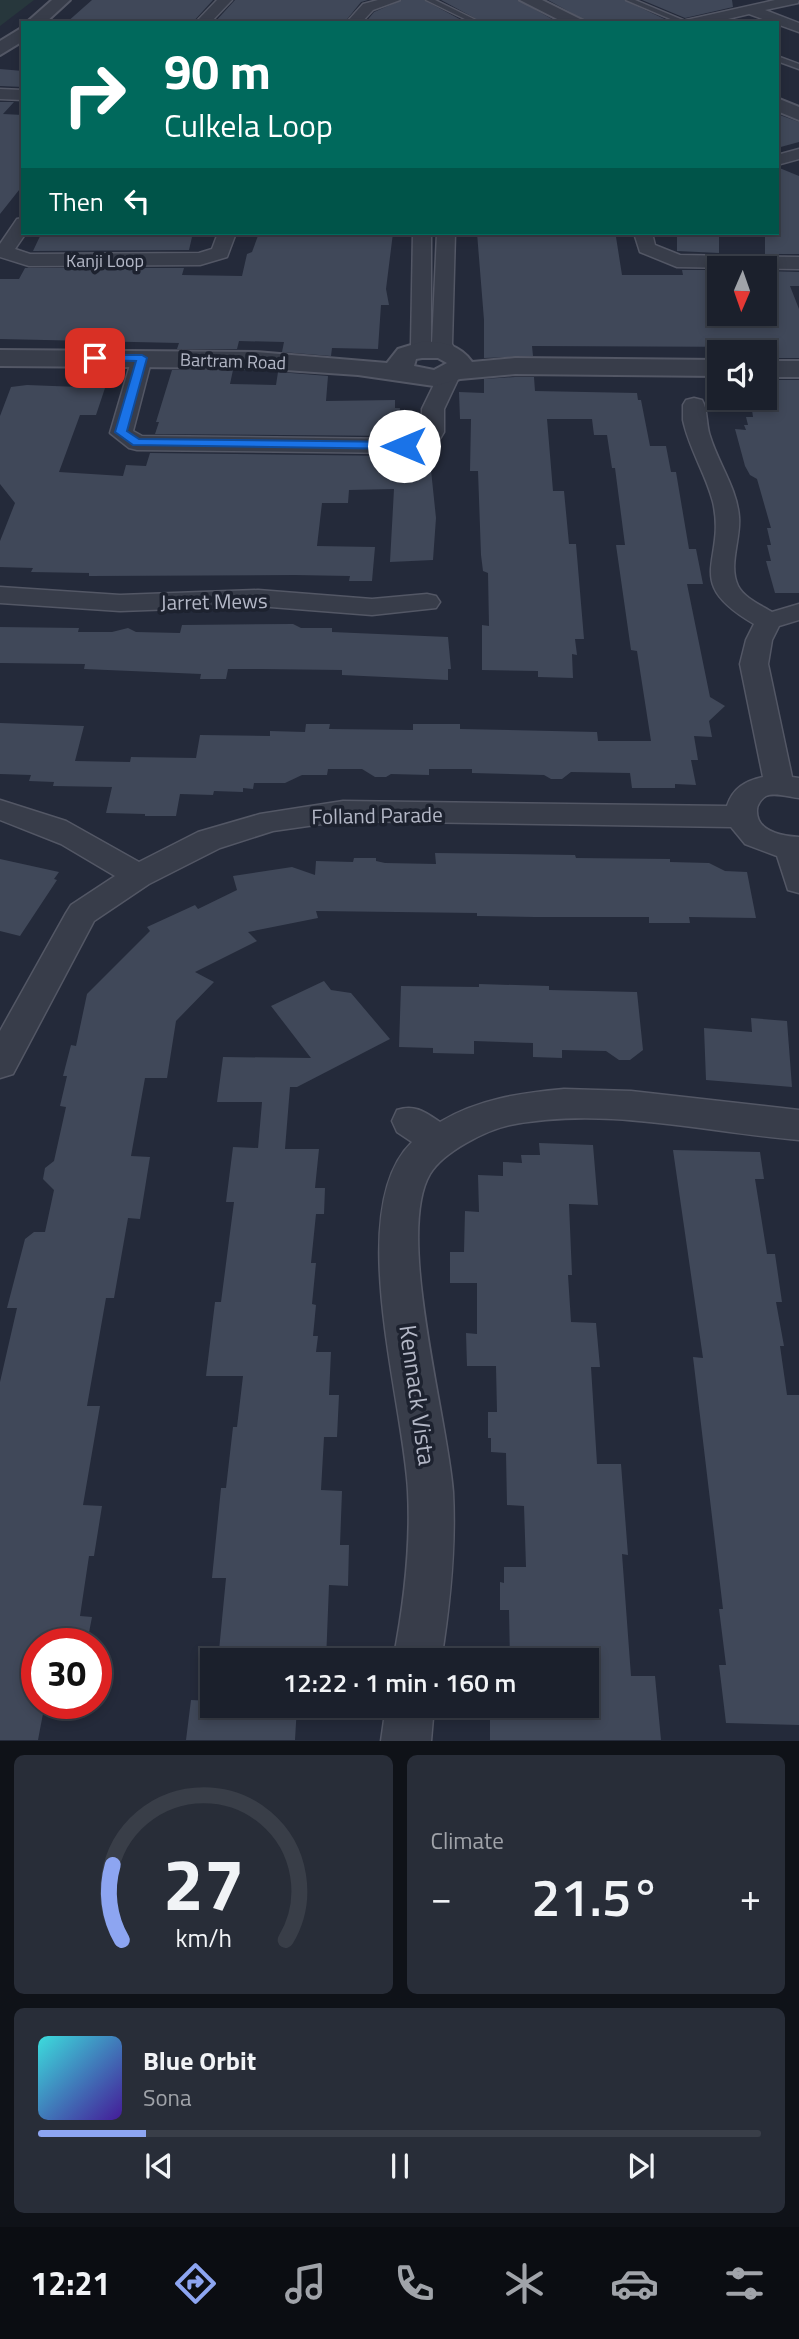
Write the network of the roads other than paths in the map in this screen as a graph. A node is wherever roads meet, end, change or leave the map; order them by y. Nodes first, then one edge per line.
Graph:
1 (62, 0) edge
2 (225, 0) edge
3 (393, 0) edge
4 (429, 0) edge
5 (528, 0) edge
6 (629, 0) edge
7 (723, 0) edge
8 (793, 0) edge
9 (750, 10) junction
10 (36, 21) edge
11 (204, 21) edge
12 (355, 21) edge
13 (476, 21) edge
14 (575, 21) edge
15 (684, 21) edge
16 (698, 21) edge
17 (799, 28) edge
18 (21, 34) edge
19 (0, 50) edge
20 (779, 59) edge
21 (799, 66) edge
22 (0, 94) edge
23 (21, 95) edge
24 (0, 102) edge
25 (21, 103) edge
26 (779, 105) edge
27 (799, 114) edge
28 (21, 226) edge
29 (226, 235) edge
30 (422, 235) edge
31 (446, 235) edge
32 (644, 235) edge
33 (799, 263) edge
34 (0, 358) edge
35 (142, 358) junction
36 (432, 363) junction
37 (707, 368) edge
38 (777, 369) edge
39 (799, 369) edge
40 (695, 405) dead end
41 (433, 409) junction
42 (0, 594) edge
43 (427, 602) dead end
44 (799, 612) edge
45 (769, 621) junction
46 (789, 787) edge
47 (0, 810) edge
48 (741, 817) junction
49 (795, 848) edge
50 (138, 876) junction
51 (799, 882) edge
52 (0, 1065) edge
53 (799, 1125) edge
54 (419, 1648) edge
55 (409, 1718) edge
56 (406, 1741) edge

1 - 10 street
2 - 11 street
3 - 12 street
4 - 13 lane
5 - 14 street
6 - 15 lane
7 - 9 street
8 - 9 street
9 - 16 street
9 - 17 street
18 - 19 street
20 - 21 lane
22 - 23 street
24 - 25 street
26 - 27 street
28 - 29 street, Kanji Loop
30 - 36 street
31 - 36 street
32 - 33 street
34 - 35 street, Bartram Road
35 - 36 street, Bartram Road
35 - 41 street
36 - 37 street, Bartram Road
36 - 41 street
36 - 41 street
38 - 39 street
40 - 45 street
42 - 43 street, Jarret Mews
44 - 45 street
45 - 46 street
46 - 48 street
47 - 50 street
48 - 49 street
48 - 50 street, Folland Parade
49 - 51 street
50 - 52 street, Folland Parade
53 - 54 street, Kennack Vista
55 - 56 street

